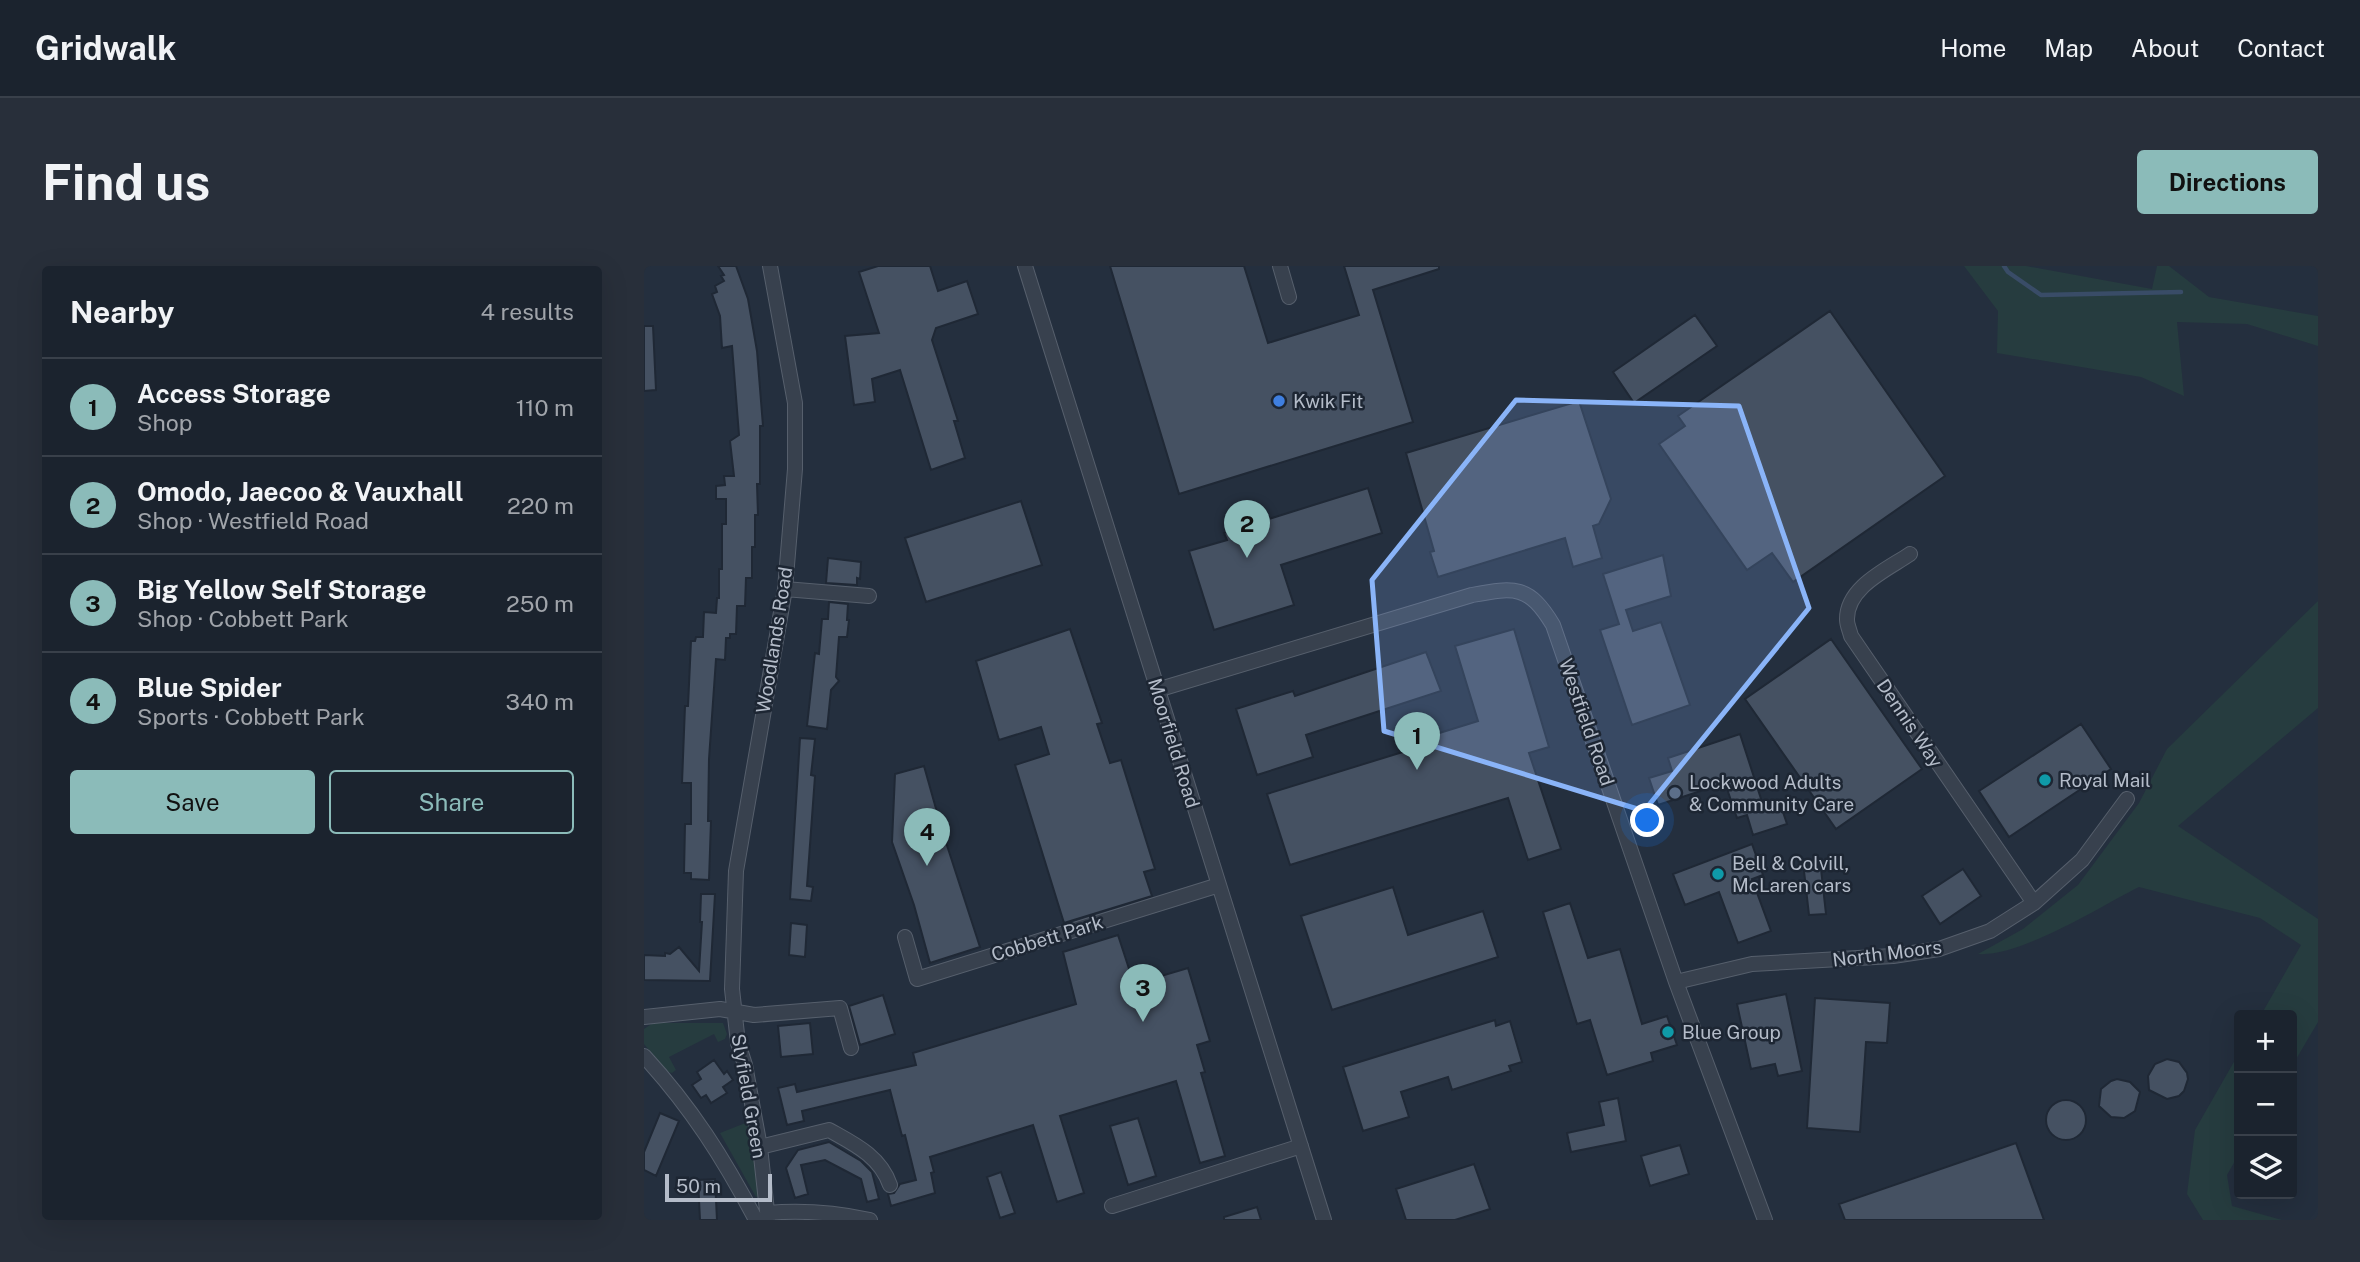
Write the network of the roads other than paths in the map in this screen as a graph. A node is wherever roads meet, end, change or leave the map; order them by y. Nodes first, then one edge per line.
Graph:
1 (770, 266) edge
2 (1026, 266) edge
3 (1280, 266) edge
4 (1289, 297) dead end
5 (1910, 554) dead end
6 (785, 589) junction
7 (869, 596) dead end
8 (1157, 690) junction
9 (2127, 799) dead end
10 (1219, 885) junction
11 (2034, 903) junction
12 (905, 937) dead end
13 (1676, 982) junction
14 (735, 1014) junction
15 (644, 1017) edge
16 (851, 1048) dead end
17 (644, 1056) edge
18 (1301, 1146) junction
19 (760, 1147) junction
20 (890, 1185) dead end
21 (1112, 1206) dead end
22 (764, 1217) edge
23 (870, 1220) edge
24 (1324, 1220) edge
25 (1765, 1220) edge

1 - 6 street, Woodlands Road
2 - 8 street, Moorfield Road
3 - 4 street
5 - 11 street, Dennis Way
6 - 7 street
6 - 14 street, Woodlands Road
8 - 10 street, Moorfield Road
8 - 13 street, Westfield Road
9 - 11 street, North Moors
10 - 12 street, Cobbett Park
10 - 18 street, Moorfield Road
11 - 13 street, North Moors
13 - 25 street, Westfield Road
14 - 15 street
14 - 16 street
14 - 19 street, Slyfield Green
17 - 22 street, Slyfield Green
18 - 21 street
18 - 24 street, Moorfield Road
19 - 20 street
19 - 22 street, Slyfield Green
22 - 23 street

